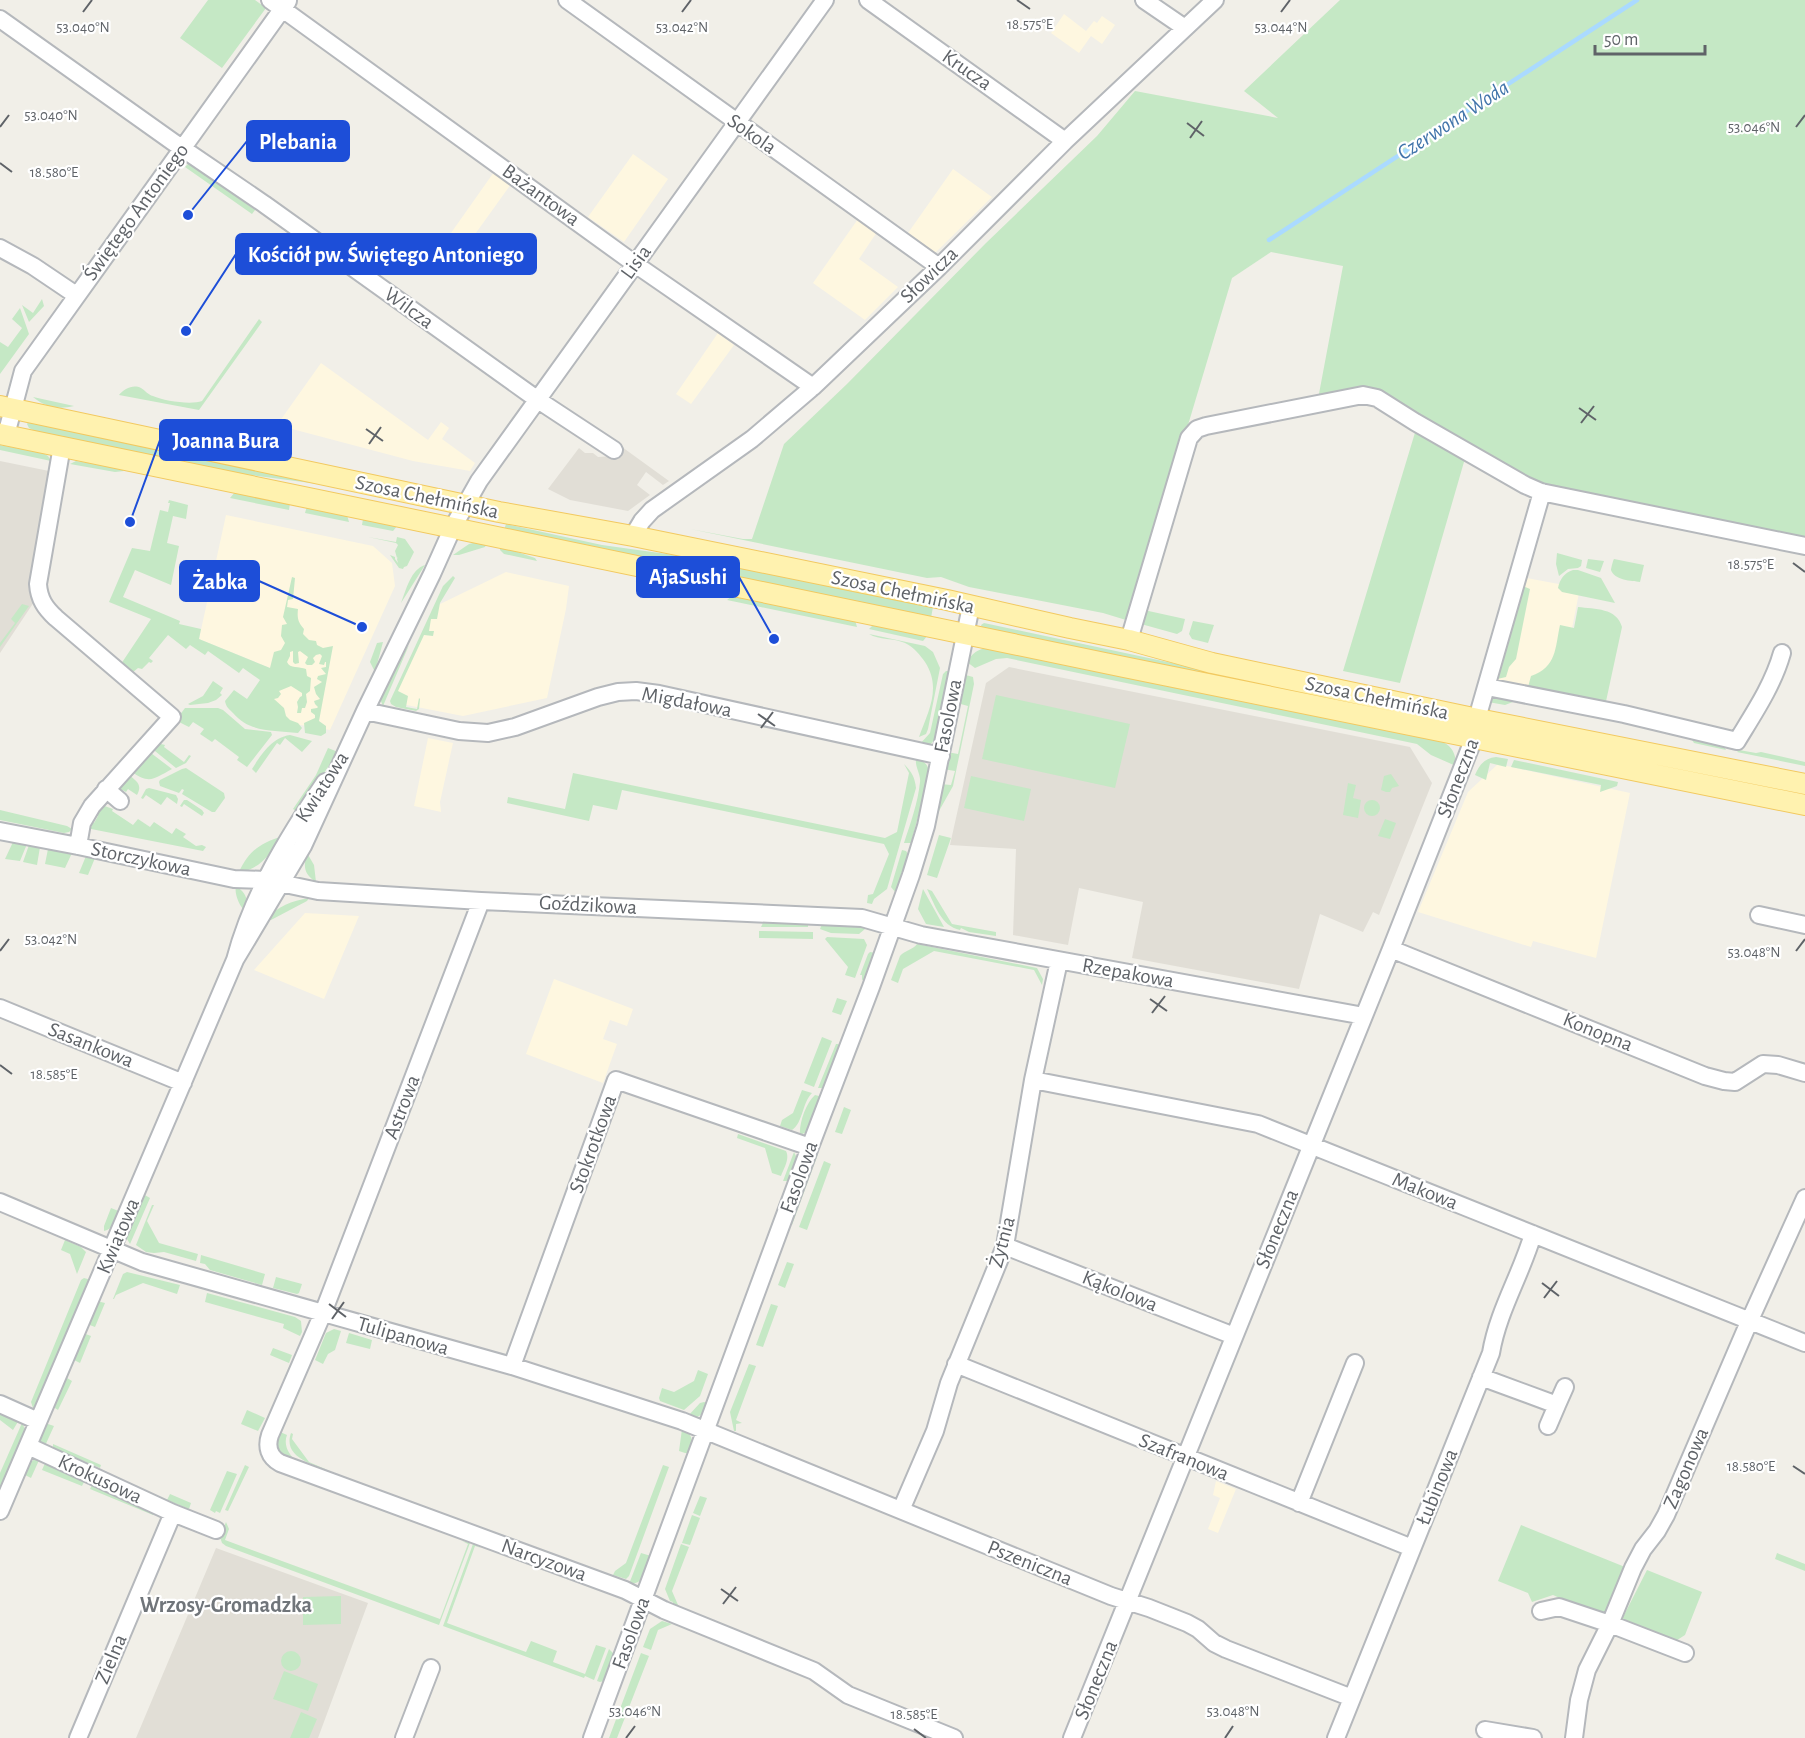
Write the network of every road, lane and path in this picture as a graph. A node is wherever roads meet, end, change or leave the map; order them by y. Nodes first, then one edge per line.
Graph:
1 (567, 0) edge
2 (825, 0) edge
3 (868, 0) edge
4 (1144, 0) edge
5 (1215, 0) edge
6 (280, 3) edge
7 (0, 19) edge
8 (1185, 28) junction
9 (736, 123) junction
10 (1065, 141) junction
11 (182, 148) junction
12 (0, 248) edge
13 (635, 264) junction
14 (939, 267) junction
15 (76, 296) junction
16 (813, 387) junction
17 (537, 400) junction
18 (6, 407) edge
19 (3, 435) edge
20 (62, 446) junction
21 (614, 450) dead end
22 (1542, 492) junction
23 (465, 505) junction
24 (453, 527) junction
25 (633, 536) junction
26 (1805, 546) edge
27 (971, 606) junction
28 (965, 633) junction
29 (1129, 640) junction
30 (1782, 653) dead end
31 (1487, 687) junction
32 (365, 711) junction
33 (1478, 719) junction
34 (1474, 738) junction
35 (350, 744) junction
36 (940, 756) junction
37 (1805, 784) edge
38 (106, 789) junction
39 (120, 801) dead end
40 (1805, 806) edge
41 (0, 831) edge
42 (78, 846) junction
43 (266, 880) junction
44 (283, 883) junction
45 (481, 901) junction
46 (1759, 915) dead end
47 (1805, 925) edge
48 (893, 926) junction
49 (1391, 949) junction
50 (236, 960) junction
51 (1059, 961) junction
52 (0, 1008) edge
53 (1364, 1016) junction
54 (1805, 1073) edge
55 (1033, 1080) junction
56 (183, 1083) junction
57 (1311, 1145) junction
58 (810, 1147) junction
59 (1805, 1198) edge
60 (0, 1202) edge
61 (1533, 1234) junction
62 (1005, 1246) junction
63 (112, 1250) junction
64 (323, 1313) junction
65 (1749, 1322) junction
66 (1234, 1336) junction
67 (1805, 1343) edge
68 (956, 1364) junction
69 (1355, 1364) dead end
70 (512, 1366) junction
71 (1481, 1377) junction
72 (1564, 1387) dead end
73 (0, 1404) edge
74 (1557, 1405) junction
75 (38, 1421) junction
76 (1548, 1426) dead end
77 (705, 1431) junction
78 (28, 1446) junction
79 (1186, 1458) junction
80 (1299, 1503) junction
81 (901, 1510) junction
82 (0, 1511) edge
83 (173, 1513) junction
84 (216, 1530) dead end
85 (1412, 1548) junction
86 (644, 1599) junction
87 (1128, 1601) junction
88 (1541, 1611) dead end
89 (1610, 1624) junction
90 (1684, 1653) dead end
91 (430, 1668) dead end
92 (1352, 1698) junction
93 (1485, 1730) dead end
94 (78, 1738) edge
95 (404, 1738) edge
96 (592, 1738) edge
97 (954, 1738) edge
98 (1072, 1738) edge
99 (1336, 1738) edge
100 (1533, 1738) edge
101 (1574, 1738) edge

1 - 9 street, Sokola
2 - 9 street, Lisia
3 - 10 street, Krucza
4 - 8 street
5 - 8 street, Słowicza
6 - 11 street, Świętego Antoniego
6 - 13 street, Bażantowa
7 - 11 street, Wilcza
8 - 10 street, Słowicza
9 - 13 street, Lisia
9 - 14 street, Sokola
10 - 14 street, Słowicza
11 - 15 street, Świętego Antoniego
11 - 17 street, Wilcza
12 - 15 street
13 - 16 street, Bażantowa
13 - 17 street, Lisia
14 - 16 street, Słowicza
15 - 18 street, Świętego Antoniego
16 - 25 street, Słowicza
17 - 21 street, Wilcza
17 - 23 street, Lisia
18 - 19 street, Świętego Antoniego
18 - 23 main road, Szosa Chełmińska
19 - 20 main road, Szosa Chełmińska
20 - 24 main road, Szosa Chełmińska
20 - 38 street
22 - 26 street
22 - 29 street
22 - 31 street, Słoneczna
23 - 24 street, Lisia
23 - 25 main road, Szosa Chełmińska
24 - 28 main road, Szosa Chełmińska
24 - 32 street, Kwiatowa
25 - 27 main road, Szosa Chełmińska
27 - 28 street, Fasolowa
27 - 29 main road, Szosa Chełmińska
28 - 34 main road, Szosa Chełmińska
28 - 36 street, Fasolowa
29 - 33 main road, Szosa Chełmińska
30 - 31 street
31 - 33 street, Słoneczna
32 - 35 street, Kwiatowa
32 - 36 street, Migdałowa
33 - 34 street, Słoneczna
33 - 37 main road, Szosa Chełmińska
34 - 40 main road, Szosa Chełmińska
34 - 49 street, Słoneczna
35 - 43 street, Kwiatowa
35 - 44 street, Kwiatowa
36 - 48 street, Fasolowa
38 - 39 street
38 - 42 street
41 - 42 street, Storczykowa
42 - 43 street, Storczykowa
43 - 44 street, Storczykowa
43 - 50 street, Kwiatowa
44 - 45 street, Goździkowa
44 - 50 street, Kwiatowa
45 - 48 street, Goździkowa
45 - 64 street, Astrowa
46 - 47 street
48 - 51 street, Rzepakowa
48 - 58 street, Fasolowa
49 - 53 street, Słoneczna
49 - 54 street, Konopna
50 - 56 street, Kwiatowa
51 - 53 street, Rzepakowa
51 - 55 street, Żytnia
52 - 56 street, Sasankowa
53 - 57 street, Słoneczna
55 - 57 street, Makowa
55 - 62 street, Żytnia
56 - 63 street, Kwiatowa
57 - 61 street, Makowa
57 - 66 street, Słoneczna
58 - 70 street, Stokrotkowa
58 - 77 street, Fasolowa
59 - 65 street, Zagonowa
60 - 63 street, Tulipanowa
61 - 65 street, Makowa
61 - 71 street, Łubinowa
62 - 66 street, Kąkolowa
62 - 68 street, Żytnia
63 - 64 street, Tulipanowa
63 - 75 street, Kwiatowa
64 - 70 street, Tulipanowa
64 - 86 street, Narcyzowa
65 - 67 street, Makowa
65 - 89 street, Zagonowa
66 - 79 street, Słoneczna
68 - 79 street, Szafranowa
68 - 81 street, Żytnia
69 - 80 street
70 - 77 street, Tulipanowa
71 - 74 street
71 - 85 street, Łubinowa
72 - 74 street
73 - 75 street
74 - 76 street
75 - 78 street, Kwiatowa
77 - 81 street, Pszeniczna
77 - 86 street, Fasolowa
78 - 82 street, Kwiatowa
78 - 83 street, Krokusowa
79 - 80 street, Szafranowa
79 - 87 street, Słoneczna
80 - 85 street, Szafranowa
81 - 87 street, Pszeniczna
83 - 84 street, Krokusowa
83 - 94 street, Zielna
85 - 92 street, Łubinowa
86 - 96 street, Fasolowa
86 - 97 street, Narcyzowa
87 - 92 street, Pszeniczna
87 - 98 street, Słoneczna
88 - 89 street
89 - 90 street
89 - 101 street, Zagonowa
91 - 95 street
92 - 99 street, Łubinowa
93 - 100 street

